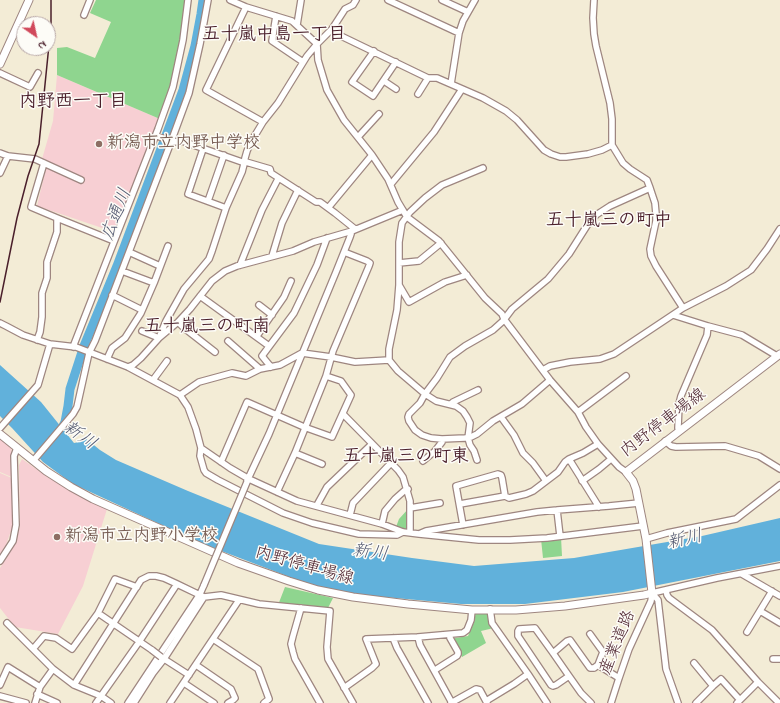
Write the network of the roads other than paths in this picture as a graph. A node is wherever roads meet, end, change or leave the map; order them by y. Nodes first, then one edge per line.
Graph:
1 (29, 0) edge
2 (90, 0) edge
3 (188, 0) edge
4 (208, 0) edge
5 (230, 0) edge
6 (301, 0) edge
7 (356, 0) edge
8 (388, 0) edge
9 (442, 0) edge
10 (475, 0) edge
11 (594, 0) edge
12 (246, 7) junction
13 (468, 12) junction
14 (84, 15) dead end
15 (276, 16) junction
16 (297, 25) junction
17 (332, 29) junction
18 (459, 33) junction
19 (317, 44) junction
20 (374, 51) junction
21 (303, 62) junction
22 (396, 62) junction
23 (0, 64) edge
24 (0, 73) edge
25 (38, 73) dead end
26 (428, 78) junction
27 (384, 81) junction
28 (451, 84) junction
29 (396, 89) dead end
30 (462, 89) junction
31 (418, 94) dead end
32 (379, 114) dead end
33 (263, 122) junction
34 (157, 136) dead end
35 (358, 137) junction
36 (171, 141) junction
37 (612, 145) junction
38 (203, 149) junction
39 (0, 153) edge
40 (224, 155) junction
41 (372, 155) junction
42 (8, 156) junction
43 (244, 161) junction
44 (44, 163) junction
45 (483, 168) dead end
46 (0, 173) edge
47 (278, 178) junction
48 (81, 180) dead end
49 (390, 184) junction
50 (650, 188) junction
51 (298, 190) junction
52 (208, 201) junction
53 (226, 208) junction
54 (328, 208) junction
55 (403, 210) junction
56 (407, 217) junction
57 (57, 218) junction
58 (780, 229) edge
59 (354, 230) junction
60 (327, 238) junction
61 (114, 241) junction
62 (441, 243) junction
63 (168, 246) dead end
64 (129, 252) junction
65 (344, 252) junction
66 (272, 256) junction
67 (399, 263) junction
68 (240, 265) junction
69 (160, 266) junction
70 (122, 271) junction
71 (467, 275) junction
72 (291, 281) dead end
73 (154, 283) junction
74 (399, 285) junction
75 (112, 295) junction
76 (200, 296) junction
77 (259, 305) dead end
78 (683, 308) junction
79 (142, 310) junction
80 (272, 315) junction
81 (673, 315) junction
82 (504, 319) junction
83 (178, 322) junction
84 (0, 324) edge
85 (708, 326) junction
86 (142, 331) dead end
87 (257, 336) junction
88 (160, 338) junction
89 (37, 340) junction
90 (228, 341) dead end
91 (50, 344) junction
92 (270, 346) junction
93 (75, 347) junction
94 (88, 352) junction
95 (215, 352) dead end
96 (302, 353) junction
97 (778, 355) edge
98 (331, 357) junction
99 (107, 359) junction
100 (389, 360) junction
101 (167, 361) dead end
102 (128, 367) junction
103 (271, 367) junction
104 (260, 369) junction
105 (542, 370) junction
106 (326, 376) junction
107 (626, 376) dead end
108 (153, 380) junction
109 (550, 380) junction
110 (478, 390) dead end
111 (425, 394) junction
112 (180, 395) junction
113 (451, 404) junction
114 (578, 412) junction
115 (277, 414) junction
116 (342, 414) junction
117 (501, 417) junction
118 (304, 427) junction
119 (0, 428) edge
120 (679, 431) junction
121 (0, 434) edge
122 (468, 438) junction
123 (442, 439) junction
124 (665, 441) junction
125 (372, 444) junction
126 (598, 444) junction
127 (17, 448) junction
128 (201, 448) junction
129 (295, 453) junction
130 (611, 458) junction
131 (569, 459) junction
132 (477, 460) dead end
133 (33, 461) junction
134 (423, 461) dead end
135 (221, 462) junction
136 (391, 463) junction
137 (322, 464) dead end
138 (780, 469) edge
139 (626, 472) junction
140 (248, 480) junction
141 (546, 481) junction
142 (582, 481) junction
143 (780, 485) edge
144 (408, 489) junction
145 (277, 492) junction
146 (505, 496) junction
147 (440, 503) dead end
148 (639, 503) junction
149 (460, 504) junction
150 (317, 506) junction
151 (599, 506) junction
152 (410, 508) junction
153 (557, 510) junction
154 (350, 515) junction
155 (382, 524) junction
156 (463, 525) junction
157 (643, 526) junction
158 (403, 532) junction
159 (410, 532) junction
160 (419, 534) junction
161 (560, 536) junction
162 (646, 541) junction
163 (0, 561) edge
164 (780, 566) edge
165 (742, 574) junction
166 (177, 584) junction
167 (137, 587) junction
168 (666, 590) junction
169 (652, 591) junction
170 (772, 592) junction
171 (202, 595) junction
172 (780, 596) edge
173 (239, 600) junction
174 (301, 608) junction
175 (490, 609) junction
176 (472, 610) junction
177 (760, 611) junction
178 (98, 613) junction
179 (7, 623) dead end
180 (780, 623) edge
181 (113, 624) junction
182 (747, 632) dead end
183 (590, 634) dead end
184 (450, 635) junction
185 (418, 637) junction
186 (393, 638) junction
187 (213, 639) junction
188 (139, 642) junction
189 (33, 649) junction
190 (552, 653) junction
191 (162, 658) junction
192 (773, 659) dead end
193 (780, 659) edge
194 (694, 663) dead end
195 (196, 665) junction
196 (598, 665) junction
197 (53, 669) junction
198 (435, 670) junction
199 (528, 674) junction
200 (189, 675) junction
201 (569, 676) junction
202 (618, 678) junction
203 (758, 682) junction
204 (184, 683) junction
205 (0, 685) edge
206 (74, 685) junction
207 (713, 686) junction
208 (40, 687) junction
209 (344, 688) junction
210 (37, 694) junction
211 (0, 696) edge
212 (101, 696) junction
213 (319, 701) edge
214 (739, 701) edge
215 (487, 702) edge
216 (26, 703) edge
217 (34, 703) edge
218 (57, 703) edge
219 (96, 703) edge
220 (111, 703) edge
221 (128, 703) edge
222 (134, 703) edge
223 (170, 703) edge
224 (214, 703) edge
225 (228, 703) edge
226 (264, 703) edge
227 (312, 703) edge
228 (353, 703) edge
229 (428, 703) edge
230 (452, 703) edge
231 (547, 703) edge
232 (591, 703) edge
233 (610, 703) edge
234 (678, 703) edge
235 (696, 703) edge
236 (779, 703) edge

1 - 23 main road
2 - 14 street
3 - 61 street
4 - 36 street
5 - 12 street
6 - 16 street
7 - 17 street
8 - 18 street
9 - 13 street
10 - 13 street
11 - 37 street
12 - 15 street
12 - 33 street
13 - 18 street
15 - 16 street
15 - 21 street
16 - 19 street
17 - 19 street
17 - 20 street
18 - 28 street
19 - 21 street
19 - 35 street
20 - 22 street
20 - 27 street
21 - 33 street
22 - 26 street
22 - 27 street
24 - 25 street
26 - 28 street
26 - 31 street
27 - 29 street
28 - 30 street
30 - 37 street
30 - 49 street
32 - 35 street
33 - 43 street
34 - 36 street
35 - 41 street
36 - 38 street
36 - 64 street
37 - 50 street
38 - 40 street
38 - 52 street
39 - 42 street
40 - 43 street
40 - 52 street
41 - 49 street
41 - 54 street
42 - 44 street
42 - 46 street
43 - 47 street
43 - 53 street
44 - 48 street
44 - 57 street
45 - 56 street
47 - 51 street
47 - 68 street
49 - 55 street
50 - 78 street
50 - 82 street
51 - 54 street
51 - 66 street
52 - 53 street
53 - 88 street
54 - 59 street
55 - 56 street
55 - 59 street
56 - 62 street
56 - 67 street
57 - 61 street
57 - 89 street
58 - 78 street
59 - 60 street
59 - 65 street
60 - 66 street
60 - 92 street
61 - 93 street
62 - 67 street
62 - 71 street
63 - 69 street
64 - 69 street
64 - 70 street
65 - 96 street
65 - 98 street
66 - 68 street
67 - 74 street
68 - 76 street
69 - 73 street
70 - 73 street
70 - 75 street
71 - 74 street
71 - 82 street
72 - 80 street
73 - 79 street
74 - 100 street
75 - 79 street
75 - 94 street
76 - 83 street
76 - 87 street
77 - 80 street
78 - 81 street
79 - 99 street
80 - 87 street
81 - 85 street
81 - 105 street
82 - 105 street
82 - 111 street
83 - 88 street
83 - 95 street
84 - 89 street
85 - 97 street
85 - 120 street
86 - 88 street
87 - 92 street
88 - 102 street
89 - 91 street
90 - 104 street
91 - 93 street
91 - 119 street
92 - 103 street
93 - 94 street
94 - 99 street
94 - 133 street
96 - 98 street
96 - 103 street
96 - 115 street
97 - 120 main road, 内野停車場線
98 - 100 street
98 - 106 street
99 - 102 street
100 - 111 street
101 - 108 street
102 - 108 street
103 - 104 street
104 - 112 street
105 - 109 street
106 - 116 street
106 - 118 street
107 - 114 street
108 - 112 street
109 - 114 street
109 - 117 street
110 - 113 street
111 - 113 street
111 - 123 street
112 - 128 street
113 - 122 street
114 - 126 street
115 - 118 street
115 - 135 street
115 - 140 street
116 - 118 street
116 - 125 street
117 - 122 street
117 - 141 street
118 - 129 street
120 - 124 main road, 内野停車場線
121 - 127 main road, 内野停車場線
122 - 123 street
122 - 132 street
123 - 134 street
124 - 138 street
124 - 139 main road, 内野停車場線
125 - 136 street
125 - 150 street
126 - 130 street
126 - 131 street
127 - 133 main road, 内野停車場線
127 - 163 street
128 - 135 street
128 - 158 street
129 - 137 street
129 - 145 street
130 - 139 street
130 - 142 street
131 - 141 street
131 - 142 street
133 - 176 main road, 内野停車場線
135 - 140 street
136 - 144 street
136 - 154 street
139 - 148 main road, 内野停車場線
140 - 145 street
140 - 171 street, bridge
141 - 146 street
142 - 151 street
143 - 162 street
144 - 152 street
144 - 155 street
145 - 150 street
146 - 149 street
146 - 149 street
147 - 152 street
148 - 151 street
148 - 157 main road, 内野停車場線
149 - 156 street
150 - 154 street
151 - 153 street
152 - 159 street
153 - 156 street
153 - 161 street
154 - 155 street
155 - 158 street
156 - 160 street
157 - 161 street
157 - 162 main road, 内野停車場線
158 - 159 street
159 - 160 street
160 - 161 street
162 - 169 main road, 内野停車場線
164 - 165 street
165 - 168 street
165 - 170 street
166 - 167 street
166 - 171 street
166 - 188 street
167 - 178 street
167 - 181 street
168 - 169 street
168 - 203 street
169 - 175 main road, 内野停車場線
169 - 202 street, 産業道路
169 - 234 street
170 - 172 street
170 - 177 street
171 - 173 street
171 - 191 street
171 - 221 street
173 - 174 street
173 - 187 street
174 - 209 street
174 - 213 street
175 - 176 main road, 内野停車場線
175 - 199 street
176 - 184 street
177 - 180 street
177 - 182 street
178 - 181 street
178 - 189 street
179 - 189 street
181 - 188 street
181 - 206 street
183 - 196 street
184 - 185 street
184 - 198 street
185 - 186 street
185 - 198 street
186 - 209 street
186 - 229 street
187 - 195 street
187 - 226 street
188 - 191 street, bridge
188 - 212 street
189 - 197 street
190 - 196 street
190 - 201 street
190 - 201 street
191 - 200 street
191 - 222 street
192 - 193 street
194 - 207 street
195 - 200 street
195 - 225 street
196 - 202 street
197 - 206 street
197 - 208 street
198 - 230 street
199 - 215 street
199 - 231 street
200 - 204 street
201 - 232 street
202 - 233 street, 産業道路
203 - 214 street
203 - 236 street
204 - 223 street
204 - 224 street
205 - 208 street
206 - 212 street
207 - 214 street
207 - 235 street
208 - 210 street
209 - 228 street
210 - 217 street
210 - 218 street
211 - 216 street
212 - 219 street
212 - 220 street
213 - 227 street
215 - 230 street

